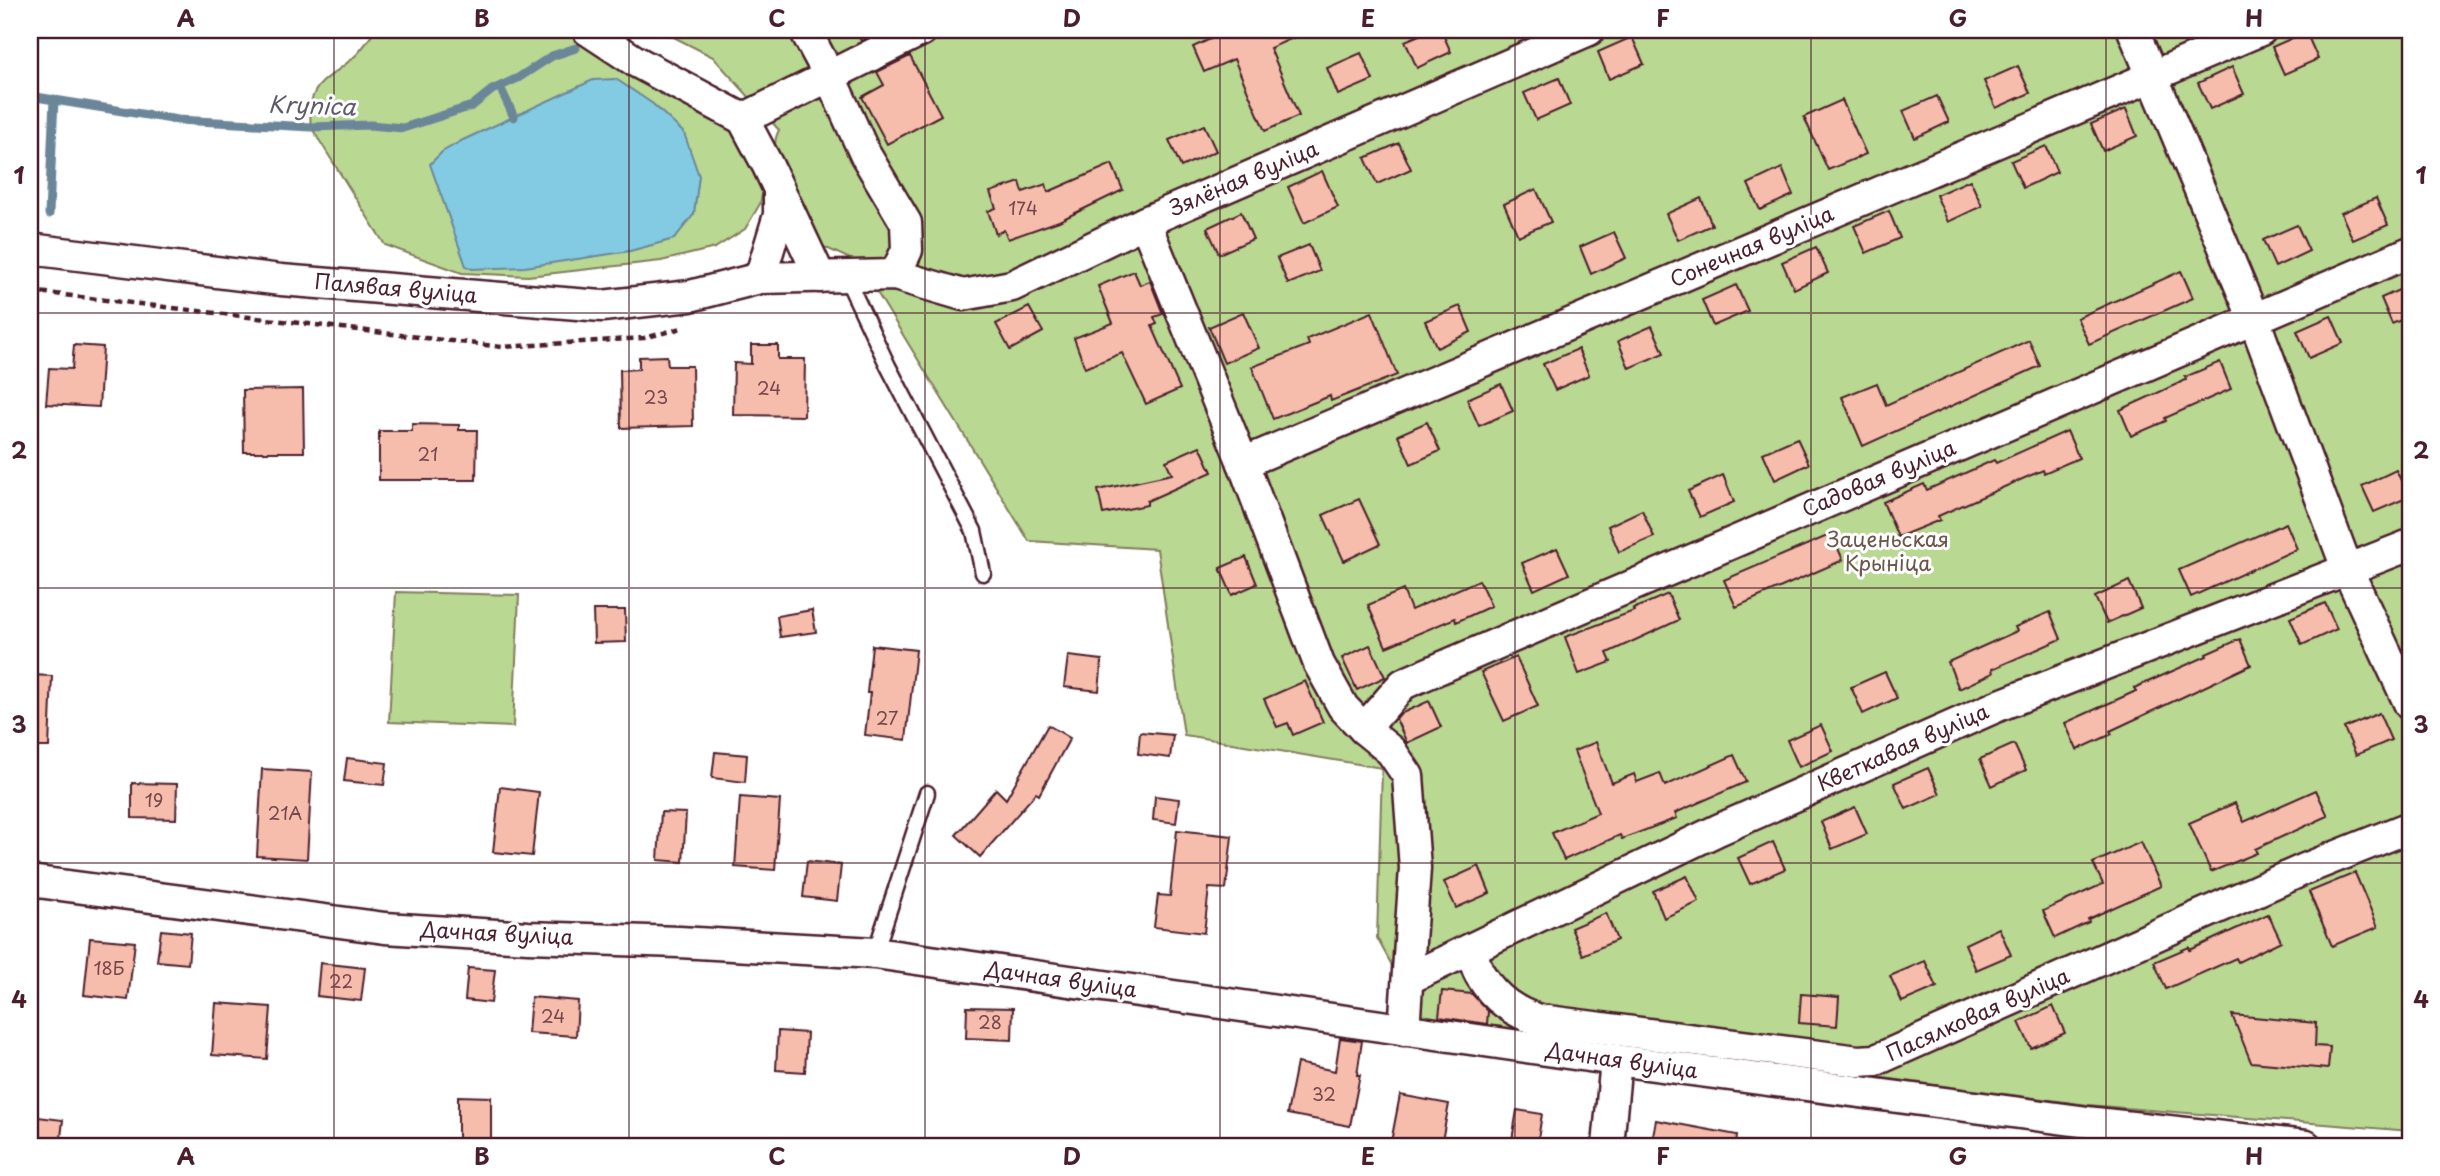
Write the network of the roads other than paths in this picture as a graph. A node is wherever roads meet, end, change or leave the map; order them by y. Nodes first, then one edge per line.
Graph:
1 (588, 30) edge
2 (805, 30) edge
3 (922, 30) edge
4 (1589, 30) edge
5 (2133, 30) edge
6 (2261, 30) edge
7 (830, 75) junction
8 (2152, 78) junction
9 (743, 119) junction
10 (779, 192) junction
11 (1145, 222) junction
12 (30, 249) edge
13 (2410, 251) edge
14 (895, 275) junction
15 (833, 277) junction
16 (760, 278) junction
17 (2253, 319) junction
18 (1243, 464) junction
19 (2410, 545) edge
20 (2348, 571) junction
21 (983, 573) dead end
22 (2410, 705) edge
23 (1364, 729) junction
24 (927, 793) dead end
25 (2410, 827) edge
26 (30, 881) edge
27 (1471, 949) junction
28 (875, 953) junction
29 (1408, 979) junction
30 (1404, 1030) junction
31 (1616, 1060) junction
32 (1608, 1146) edge
33 (2305, 1146) edge

1 - 9 street
2 - 7 street
3 - 7 street
4 - 11 street, Зялёная вуліца
5 - 8 street
6 - 8 street, Сонечная вуліца
7 - 9 street
7 - 14 street
8 - 17 street
8 - 18 street, Сонечная вуліца
9 - 10 street
10 - 15 street
10 - 16 street
11 - 14 street, Зялёная вуліца
11 - 18 street
12 - 16 street, Палявая вуліца
13 - 17 street, Садовая вуліца
14 - 15 street, Зялёная вуліца
15 - 16 street, Палявая вуліца
15 - 21 lane
17 - 20 street
17 - 23 street, Садовая вуліца
18 - 23 street
19 - 20 street, Кветкавая вуліца
20 - 22 street
20 - 27 street, Кветкавая вуліца
23 - 29 street
24 - 28 lane
25 - 27 street, Пасялковая вуліца
26 - 28 street, Дачная вуліца
27 - 29 street, Кветкавая вуліца
28 - 30 street, Дачная вуліца
29 - 30 street
30 - 31 street, Дачная вуліца
31 - 32 street
31 - 33 street, Дачная вуліца

